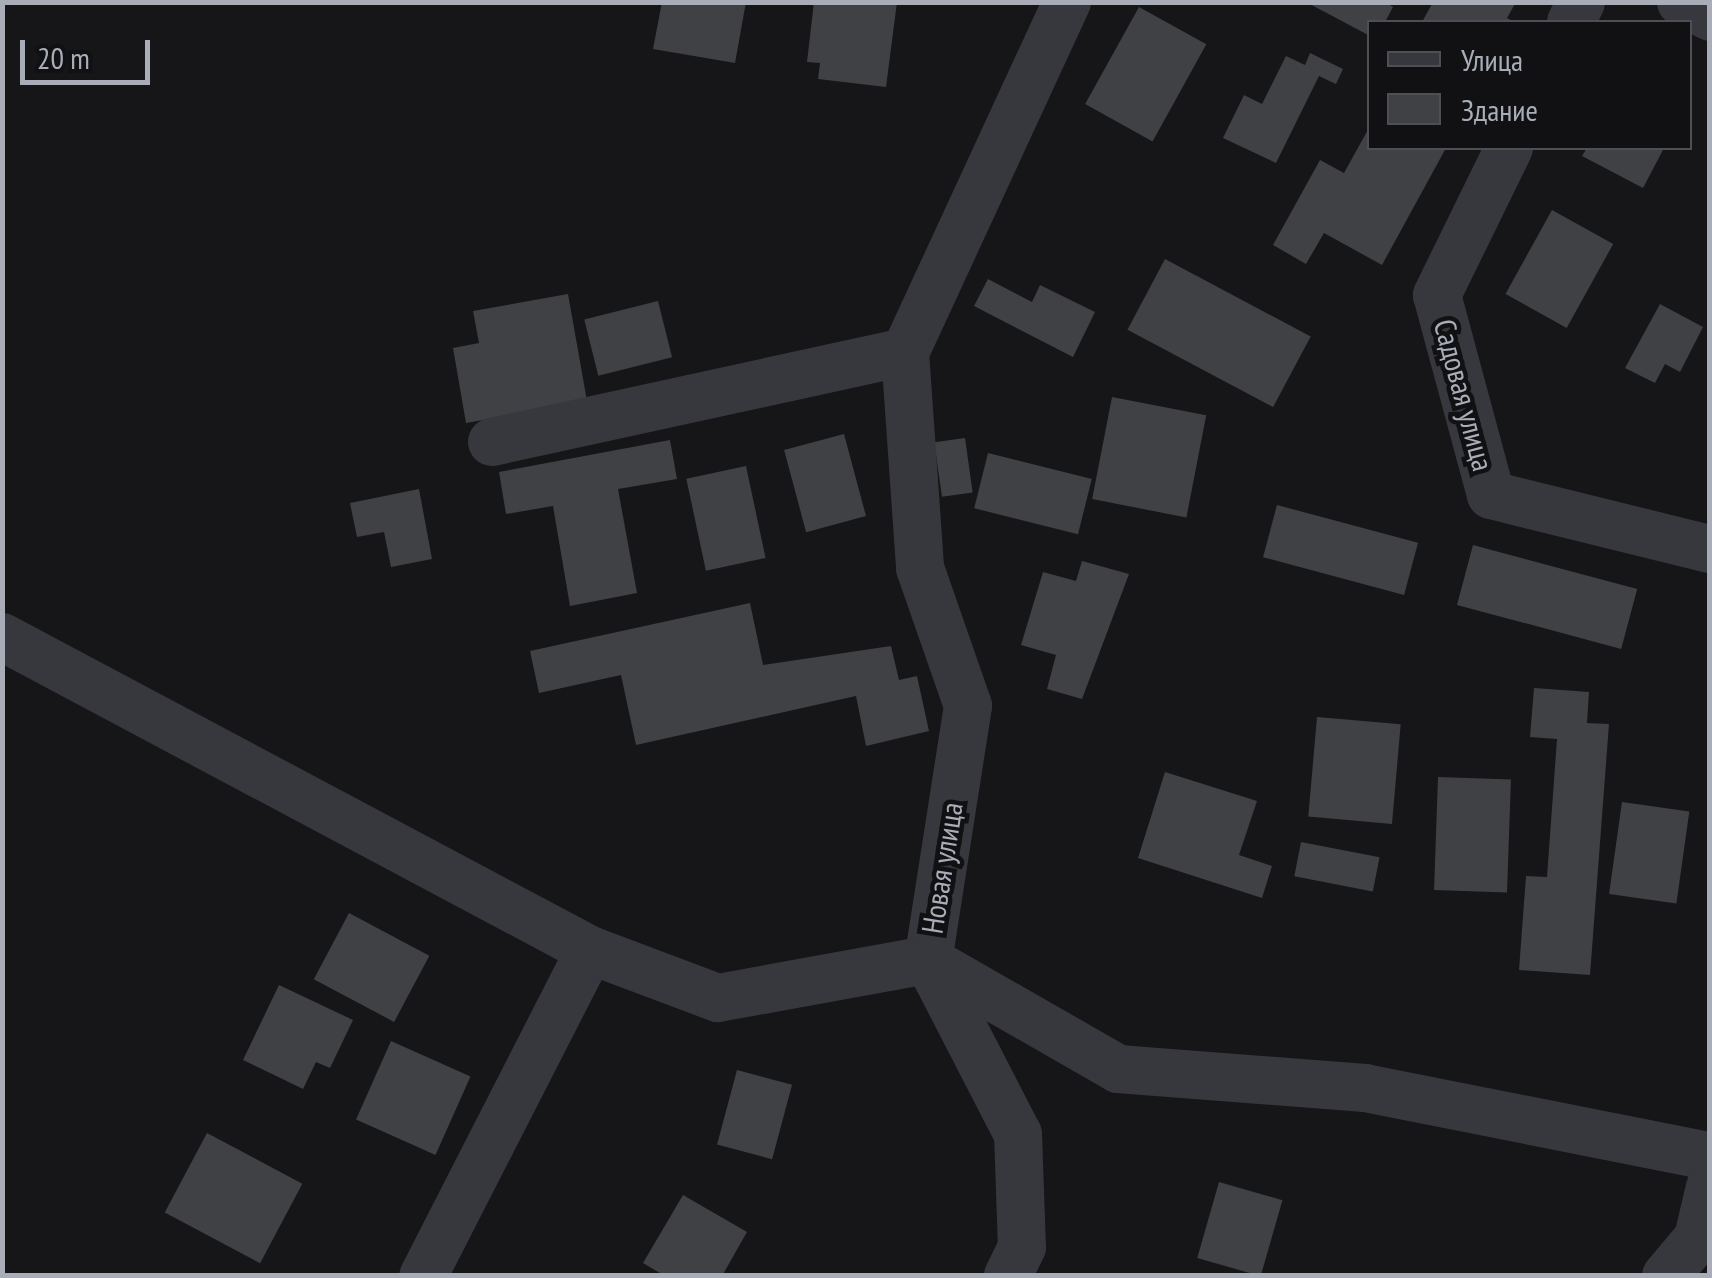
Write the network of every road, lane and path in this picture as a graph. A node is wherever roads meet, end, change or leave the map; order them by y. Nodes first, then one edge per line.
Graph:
1 (1067, 2) edge
2 (1681, 2) edge
3 (1710, 18) edge
4 (1508, 150) edge
5 (905, 352) junction
6 (492, 442) dead end
7 (1710, 549) edge
8 (2, 637) edge
9 (590, 950) junction
10 (928, 960) junction
11 (1710, 1156) edge
12 (1710, 1187) edge
13 (423, 1276) edge
14 (1008, 1276) edge
15 (1666, 1276) edge

1 - 5 street, Новая улица
2 - 3 street
4 - 7 street, Садовая улица
5 - 6 street
5 - 10 street, Новая улица
8 - 9 street
9 - 10 street
9 - 13 street
10 - 11 street, Новая улица
10 - 14 street
12 - 15 street

